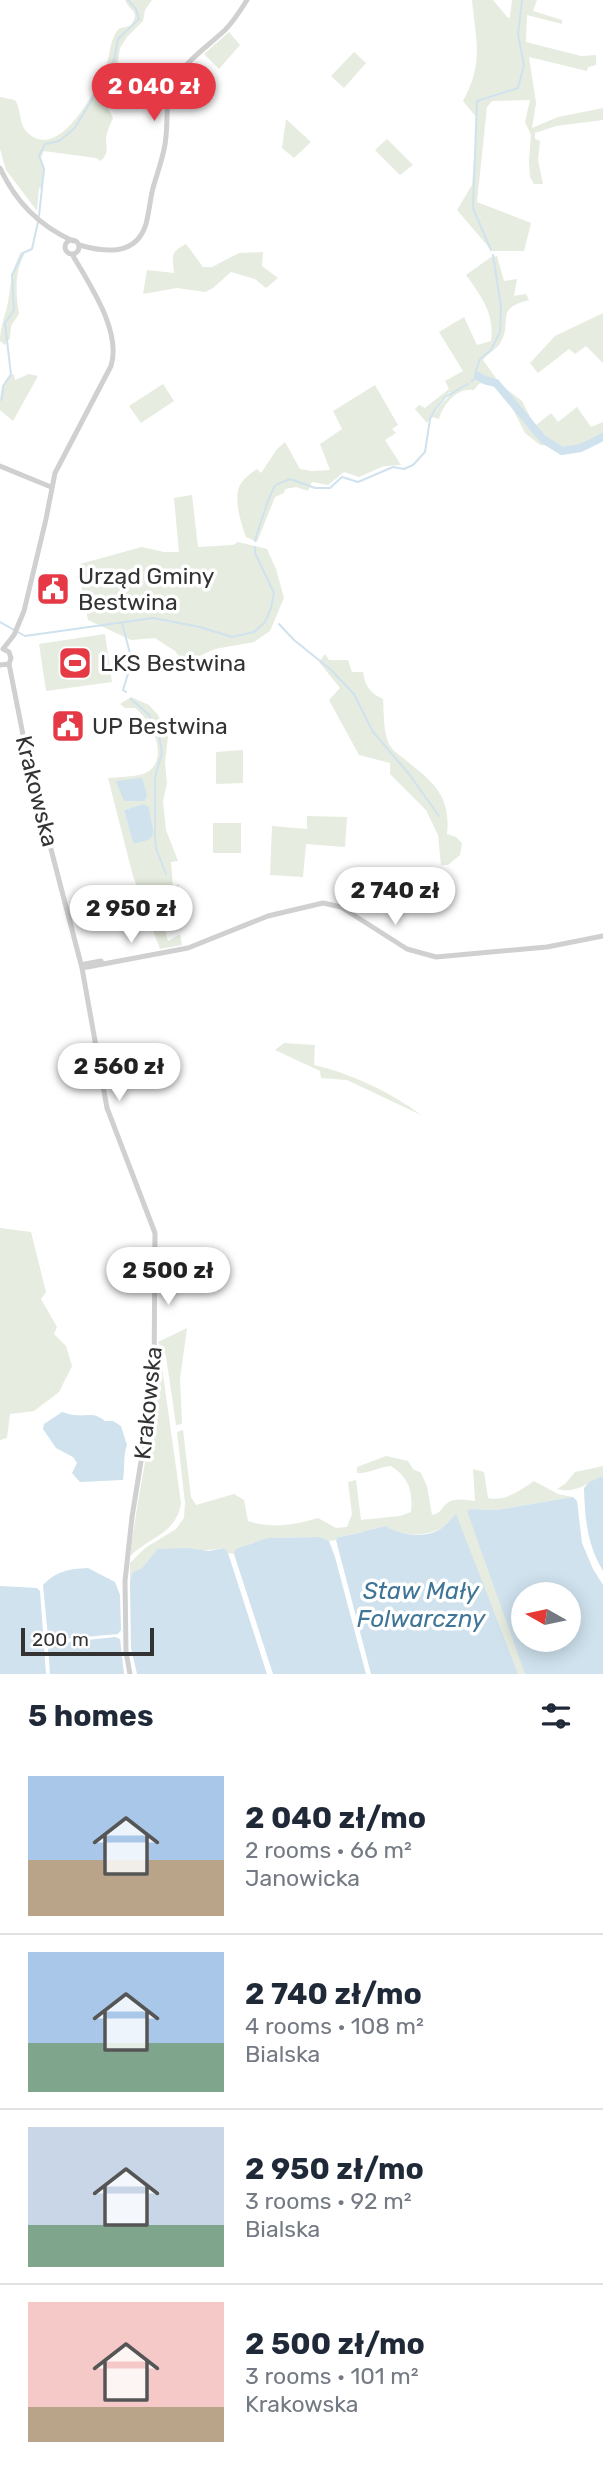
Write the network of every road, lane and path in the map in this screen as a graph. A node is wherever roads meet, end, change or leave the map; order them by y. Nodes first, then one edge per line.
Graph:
1 (247, 0) edge
2 (0, 168) edge
3 (56, 232) junction
4 (66, 246) junction
5 (75, 248) junction
6 (0, 466) edge
7 (51, 487) junction
8 (15, 632) junction
9 (1, 650) edge
10 (11, 654) junction
11 (9, 663) junction
12 (0, 665) edge
13 (13, 688) junction
14 (603, 936) edge
15 (86, 968) junction
16 (130, 1674) edge

1 - 5 street
2 - 3 street
3 - 4 street
3 - 5 street
4 - 5 street
4 - 5 street
5 - 7 street
6 - 7 street
7 - 8 street
8 - 9 street
8 - 10 street
9 - 10 street
10 - 11 street
11 - 12 street
11 - 13 street, Krakowska
12 - 13 street, Krakowska
13 - 15 street, Krakowska
14 - 15 street
15 - 16 street, Krakowska

